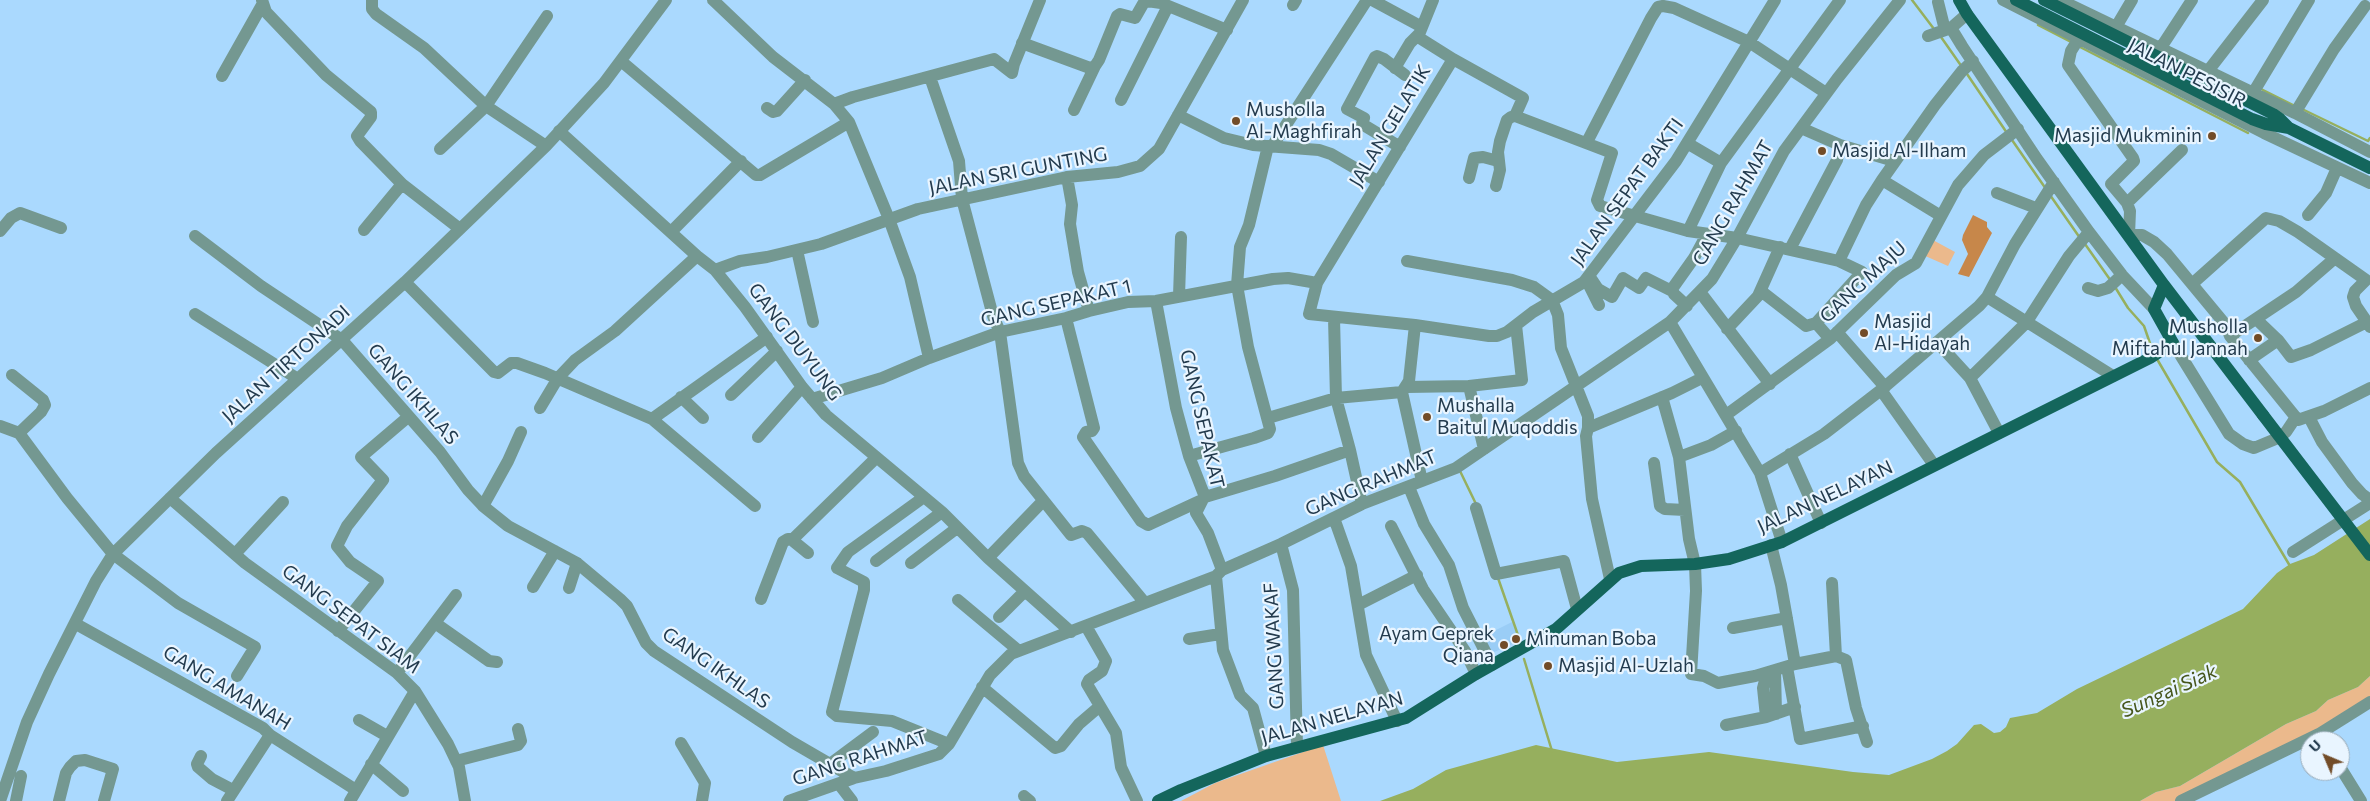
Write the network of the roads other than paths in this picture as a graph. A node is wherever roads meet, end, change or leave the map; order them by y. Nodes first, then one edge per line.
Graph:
1 (372, 0) edge
2 (666, 0) edge
3 (713, 0) edge
4 (1040, 0) edge
5 (1243, 0) edge
6 (1367, 0) edge
7 (1372, 0) edge
8 (1433, 0) edge
9 (1776, 0) edge
10 (1840, 0) edge
11 (1900, 0) edge
12 (1959, 0) edge
13 (2003, 0) edge
14 (2016, 0) edge
15 (2044, 0) edge
16 (2132, 0) edge
17 (2192, 0) edge
18 (2263, 0) edge
19 (2309, 0) edge
20 (2353, 0) edge
21 (1936, 1) edge
22 (262, 2) edge
23 (1168, 6) junction
24 (2368, 7) edge
25 (2057, 8) edge
26 (1967, 14) junction
27 (547, 16) dead end
28 (2117, 24) junction
29 (1226, 30) junction
30 (1420, 31) junction
31 (1940, 32) junction
32 (2134, 41) junction
33 (1749, 42) junction
34 (1022, 43) junction
35 (2076, 44) junction
36 (2162, 45) junction
37 (1453, 59) junction
38 (621, 61) junction
39 (1095, 66) junction
40 (1967, 66) junction
41 (2210, 67) junction
42 (1789, 69) junction
43 (222, 76) dead end
44 (2160, 76) junction
45 (930, 77) junction
46 (805, 80) junction
47 (2180, 86) junction
48 (2256, 87) junction
49 (1826, 93) junction
50 (1121, 100) dead end
51 (834, 104) junction
52 (486, 106) junction
53 (767, 108) dead end
54 (2298, 108) junction
55 (1074, 110) dead end
56 (1178, 115) junction
57 (1516, 116) junction
58 (849, 122) junction
59 (1801, 128) junction
60 (2289, 128) junction
61 (559, 131) junction
62 (2011, 133) junction
63 (1587, 142) junction
64 (1687, 143) junction
65 (1270, 145) junction
66 (1840, 145) junction
67 (546, 146) junction
68 (1400, 147) junction
69 (440, 149) dead end
70 (2182, 150) dead end
71 (2370, 152) edge
72 (741, 161) junction
73 (1498, 161) junction
74 (1894, 162) junction
75 (1721, 163) junction
76 (2365, 166) edge
77 (2337, 168) junction
78 (1067, 178) junction
79 (1469, 178) dead end
80 (1882, 180) junction
81 (1378, 182) junction
82 (2370, 183) edge
83 (402, 184) junction
84 (1496, 186) dead end
85 (2049, 188) junction
86 (2098, 191) junction
87 (1997, 193) dead end
88 (962, 199) junction
89 (2127, 203) junction
90 (2036, 208) junction
91 (1941, 216) junction
92 (2308, 216) dead end
93 (1635, 218) junction
94 (889, 219) junction
95 (61, 228) dead end
96 (460, 229) junction
97 (364, 230) dead end
98 (0, 231) edge
99 (1688, 231) junction
100 (671, 232) junction
101 (1707, 234) junction
102 (2086, 234) junction
103 (2128, 235) junction
104 (195, 236) dead end
105 (1180, 237) dead end
106 (1737, 238) junction
107 (1785, 248) junction
108 (797, 250) junction
109 (697, 256) junction
110 (2334, 258) junction
111 (1407, 261) dead end
112 (1839, 261) junction
113 (715, 270) junction
114 (1588, 279) junction
115 (405, 282) junction
116 (2115, 282) junction
117 (1317, 283) junction
118 (2192, 284) junction
119 (1237, 285) junction
120 (2164, 285) junction
121 (2088, 288) dead end
122 (1672, 291) junction
123 (1760, 291) junction
124 (1700, 292) junction
125 (1178, 296) junction
126 (1987, 297) junction
127 (1552, 300) junction
128 (1156, 301) junction
129 (1599, 305) dead end
130 (1686, 306) junction
131 (2154, 309) junction
132 (1089, 311) junction
133 (195, 314) dead end
134 (1066, 318) junction
135 (1334, 318) junction
136 (2256, 319) junction
137 (813, 322) dead end
138 (1670, 322) junction
139 (1816, 323) junction
140 (2026, 323) junction
141 (2368, 324) edge
142 (1415, 325) junction
143 (1516, 325) junction
144 (1726, 329) junction
145 (1000, 332) junction
146 (1834, 335) junction
147 (2230, 336) junction
148 (767, 337) junction
149 (342, 340) junction
150 (2278, 340) junction
151 (1937, 342) junction
152 (2168, 346) junction
153 (776, 351) junction
154 (929, 358) junction
155 (2249, 360) junction
156 (12, 376) dead end
157 (2113, 376) junction
158 (558, 378) junction
159 (1702, 378) junction
160 (1970, 378) junction
161 (298, 379) junction
162 (1770, 384) junction
163 (1577, 385) junction
164 (1469, 386) junction
165 (802, 387) junction
166 (2370, 388) edge
167 (1883, 389) junction
168 (1405, 390) junction
169 (731, 395) dead end
170 (681, 397) junction
171 (1662, 397) junction
172 (1336, 398) junction
173 (812, 399) junction
174 (540, 408) dead end
175 (1726, 414) junction
176 (408, 417) junction
177 (2296, 417) junction
178 (2309, 417) junction
179 (703, 418) dead end
180 (1268, 418) junction
181 (652, 419) junction
182 (0, 426) edge
183 (1588, 428) junction
184 (1736, 431) junction
185 (521, 432) dead end
186 (19, 433) junction
187 (1999, 433) junction
188 (758, 437) dead end
189 (1484, 449) junction
190 (1350, 450) junction
191 (1790, 454) junction
192 (1190, 456) junction
193 (1679, 457) junction
194 (876, 458) junction
195 (1654, 463) dead end
196 (1934, 465) junction
197 (1760, 473) junction
198 (1422, 481) junction
199 (1409, 487) junction
200 (924, 497) junction
201 (170, 498) junction
202 (1203, 499) junction
203 (1043, 501) junction
204 (283, 502) dead end
205 (2370, 502) edge
206 (1362, 504) junction
207 (483, 506) junction
208 (755, 506) dead end
209 (1476, 508) dead end
210 (1685, 510) junction
211 (942, 512) junction
212 (1334, 518) junction
213 (1821, 523) junction
214 (1391, 526) dead end
215 (958, 528) junction
216 (792, 540) junction
217 (1282, 544) junction
218 (1777, 544) junction
219 (554, 551) junction
220 (2293, 552) dead end
221 (808, 553) dead end
222 (113, 554) junction
223 (235, 554) junction
224 (2370, 555) edge
225 (988, 558) junction
226 (876, 561) dead end
227 (577, 563) junction
228 (911, 563) dead end
229 (1695, 564) junction
230 (1219, 573) junction
231 (1417, 575) junction
232 (1610, 579) junction
233 (1832, 583) dead end
234 (533, 587) dead end
235 (569, 588) dead end
236 (1025, 591) junction
237 (456, 595) dead end
238 (761, 599) dead end
239 (958, 600) dead end
240 (1145, 603) junction
241 (1358, 605) junction
242 (1577, 609) junction
243 (999, 617) dead end
244 (1787, 618) junction
245 (435, 623) junction
246 (76, 624) junction
247 (1086, 626) junction
248 (1733, 628) dead end
249 (338, 631) junction
250 (1071, 632) junction
251 (1220, 634) junction
252 (1189, 638) dead end
253 (1019, 651) junction
254 (1836, 656) junction
255 (497, 662) dead end
256 (1492, 665) junction
257 (1781, 668) junction
258 (397, 673) junction
259 (1476, 674) junction
260 (237, 676) dead end
261 (982, 687) junction
262 (415, 691) junction
263 (2370, 702) edge
264 (1100, 706) junction
265 (1795, 707) junction
266 (1771, 716) junction
267 (359, 720) dead end
268 (1397, 721) junction
269 (1726, 725) dead end
270 (1863, 726) junction
271 (518, 729) dead end
272 (2331, 731) edge
273 (873, 732) dead end
274 (270, 735) junction
275 (387, 736) junction
276 (1867, 742) dead end
277 (681, 743) dead end
278 (949, 744) junction
279 (1297, 746) junction
280 (2300, 747) edge
281 (201, 756) dead end
282 (1266, 756) junction
283 (456, 761) junction
284 (371, 764) junction
285 (830, 764) junction
286 (21, 776) dead end
287 (854, 778) junction
288 (2349, 781) edge
289 (839, 784) junction
290 (403, 791) dead end
291 (353, 795) edge
292 (230, 796) edge
293 (0, 801) edge
294 (16, 801) edge
295 (60, 801) edge
296 (104, 801) edge
297 (465, 801) edge
298 (702, 801) edge
299 (789, 801) edge
300 (852, 801) edge
301 (1137, 801) edge
302 (1158, 801) edge
303 (2181, 801) edge
304 (2361, 801) edge

1 - 52 street
2 - 38 street, JALAN TIRTONADI
3 - 46 street
4 - 34 street
5 - 29 street, JALAN SRI GUNTING
6 - 65 street
7 - 30 street, JALAN GELATIK
8 - 30 street
9 - 33 street, JALAN SEPAT BAKTI
10 - 42 street
11 - 49 street, GANG RAHMAT
12 - 26 main road
13 - 35 street, JALAN PESISIR
14 - 25 main road
15 - 25 main road
16 - 28 street
17 - 36 street
18 - 41 street
19 - 48 street
20 - 24 street
21 - 31 street
22 - 43 street
22 - 83 street
23 - 29 street
23 - 39 street
23 - 50 street
24 - 54 street
25 - 28 street, JALAN PESISIR
25 - 32 main road
25 - 44 main road
26 - 31 street
26 - 86 main road
27 - 52 street
28 - 32 street, JALAN PESISIR
29 - 56 street, JALAN SRI GUNTING
30 - 37 street, JALAN GELATIK
30 - 68 street
31 - 40 street
32 - 36 street, JALAN PESISIR
32 - 60 main road
33 - 42 street
33 - 63 street
33 - 64 street, JALAN SEPAT BAKTI
34 - 39 street
34 - 45 street
35 - 44 street, JALAN PESISIR
35 - 89 street
36 - 41 street, JALAN PESISIR
37 - 57 street
37 - 68 street, JALAN GELATIK
38 - 61 street, JALAN TIRTONADI
38 - 72 street
39 - 55 street
40 - 62 street
40 - 74 street
41 - 48 street, JALAN PESISIR
42 - 49 street
42 - 75 street
44 - 47 main road
45 - 51 street
45 - 88 street
46 - 51 street
46 - 53 street
47 - 60 main road
47 - 77 street, JALAN PESISIR
48 - 54 street, JALAN PESISIR
49 - 59 street, GANG RAHMAT
51 - 58 street
52 - 67 street
52 - 69 street
54 - 71 street, JALAN PESISIR
56 - 65 street
56 - 78 street, JALAN SRI GUNTING
57 - 63 street
57 - 73 street
58 - 72 street
58 - 94 street
59 - 66 street
59 - 106 street, GANG RAHMAT
60 - 76 main road
61 - 67 street, JALAN TIRTONADI
61 - 100 street, GANG DUYUNG
62 - 85 street
62 - 91 street, GANG MAJU
63 - 93 street
64 - 75 street
64 - 93 street, JALAN SEPAT BAKTI
65 - 81 street
65 - 119 street
66 - 74 street
66 - 107 street
67 - 96 street, JALAN TIRTONADI
68 - 81 street, JALAN GELATIK
70 - 89 street
72 - 100 street
73 - 79 street
73 - 84 street
74 - 80 street
75 - 99 street
77 - 82 street, JALAN PESISIR
77 - 92 street
78 - 88 street, JALAN SRI GUNTING
78 - 132 street
80 - 91 street
80 - 112 street
81 - 117 street, JALAN GELATIK
83 - 96 street
83 - 97 street
85 - 90 street
85 - 102 street
86 - 89 street
86 - 103 main road
87 - 90 street
88 - 94 street, JALAN SRI GUNTING
88 - 145 street
89 - 103 street
90 - 126 street
91 - 146 street, GANG MAJU
93 - 99 street
93 - 114 street, JALAN SEPAT BAKTI
94 - 108 street, JALAN SRI GUNTING
94 - 154 street
95 - 98 street
96 - 115 street, JALAN TIRTONADI
99 - 101 street
100 - 109 street, GANG DUYUNG
101 - 106 street
101 - 122 street
102 - 116 street
102 - 140 street
103 - 118 street
103 - 120 main road
104 - 149 street, GANG IKHLAS
105 - 125 street
106 - 107 street
106 - 124 street, GANG RAHMAT
107 - 112 street
107 - 123 street
108 - 113 street, JALAN SRI GUNTING
108 - 137 street
109 - 113 street, GANG DUYUNG
109 - 158 street
110 - 118 street
110 - 136 street
110 - 141 street
111 - 127 street
112 - 139 street
113 - 148 street, GANG DUYUNG
114 - 122 street
114 - 127 street, JALAN SEPAT BAKTI
114 - 129 street
115 - 149 street, JALAN TIRTONADI
115 - 158 street
116 - 121 street
116 - 131 street
117 - 119 street, GANG SEPAKAT 1
117 - 135 street, JALAN SEPAT BAKTI
118 - 147 street
119 - 125 street, GANG SEPAKAT 1
119 - 180 street
120 - 131 main road
120 - 224 main road, bridge
122 - 130 street
123 - 139 street
123 - 144 street
124 - 130 street, GANG RAHMAT
124 - 144 street
125 - 128 street, GANG SEPAKAT 1
126 - 140 street
126 - 151 street
127 - 143 street, JALAN SEPAT BAKTI
127 - 163 street
128 - 132 street, GANG SEPAKAT 1
128 - 192 street, GANG SEPAKAT
130 - 138 street, GANG RAHMAT
131 - 152 main road
132 - 134 street, GANG SEPAKAT 1
133 - 161 street
134 - 145 street, GANG SEPAKAT 1
134 - 202 street
135 - 142 street, JALAN SEPAT BAKTI
135 - 172 street
136 - 147 street
136 - 150 street
138 - 159 street
138 - 163 street, GANG RAHMAT
139 - 146 street
140 - 157 street
140 - 160 street
141 - 150 street
142 - 143 street, JALAN SEPAT BAKTI
142 - 168 street
143 - 164 street
144 - 162 street
145 - 154 street, GANG SEPAKAT 1
145 - 203 street
146 - 162 street, GANG MAJU
146 - 167 street
147 - 155 street
148 - 153 street, GANG DUYUNG
148 - 170 street
149 - 161 street, JALAN TIRTONADI
149 - 176 street, GANG IKHLAS
150 - 155 street
151 - 160 street
151 - 167 street
152 - 157 main road, JALAN NELAYAN
152 - 177 street
153 - 165 street, GANG DUYUNG
153 - 169 street
154 - 173 street, GANG SEPAKAT 1
155 - 177 street
156 - 186 street
157 - 187 main road, JALAN NELAYAN
158 - 174 street
158 - 181 street
159 - 171 street
159 - 175 street
160 - 187 street
161 - 201 street, JALAN TIRTONADI
162 - 175 street, GANG MAJU
163 - 183 street
163 - 189 street, GANG RAHMAT
164 - 168 street
164 - 189 street
165 - 173 street, GANG DUYUNG
165 - 188 street
166 - 178 street
167 - 191 street
167 - 196 street
168 - 172 street
168 - 198 street
170 - 179 street
170 - 181 street
171 - 183 street
171 - 193 street
172 - 180 street
172 - 190 street
173 - 194 street, GANG DUYUNG
175 - 184 street
176 - 207 street, GANG IKHLAS
176 - 249 street
177 - 178 street
178 - 205 street
180 - 192 street
181 - 208 street
182 - 186 street
183 - 232 street
184 - 193 street
184 - 197 street
185 - 207 street
186 - 222 street
187 - 196 main road, JALAN NELAYAN
189 - 198 street, GANG RAHMAT
190 - 202 street
190 - 206 street
191 - 197 street
191 - 213 street
192 - 202 street, GANG SEPAKAT
193 - 210 street
194 - 200 street, GANG DUYUNG
194 - 216 street
195 - 210 street
196 - 213 main road, JALAN NELAYAN
197 - 218 street
198 - 199 street, GANG RAHMAT
199 - 206 street, GANG RAHMAT
199 - 256 street
200 - 211 street, GANG DUYUNG
200 - 278 street
201 - 222 street, JALAN TIRTONADI
201 - 223 street, GANG SEPAT SIAM
202 - 230 street, GANG SEPAKAT
203 - 225 street
203 - 240 street
204 - 223 street
205 - 220 street
206 - 212 street, GANG RAHMAT
207 - 219 street, GANG IKHLAS
209 - 242 street
210 - 229 street
211 - 215 street, GANG DUYUNG
211 - 226 street
212 - 217 street, GANG RAHMAT
212 - 241 street
213 - 218 main road, JALAN NELAYAN
214 - 231 street
215 - 225 street, GANG DUYUNG
215 - 228 street
216 - 221 street
216 - 238 street
217 - 230 street, GANG RAHMAT
217 - 279 street, GANG WAKAF
218 - 229 main road, JALAN NELAYAN
218 - 244 street
219 - 227 street, GANG IKHLAS
219 - 234 street
222 - 246 street, JALAN TIRTONADI
222 - 260 street
223 - 249 street, GANG SEPAT SIAM
225 - 236 street, GANG DUYUNG
227 - 235 street
227 - 285 street, GANG IKHLAS
229 - 232 main road, JALAN NELAYAN
229 - 257 street
230 - 240 street, GANG RAHMAT
230 - 251 street, GANG SEPAKAT
231 - 241 street
231 - 259 street
232 - 242 main road, JALAN NELAYAN
233 - 254 street
236 - 243 street
236 - 250 street, GANG DUYUNG
237 - 245 street
239 - 253 street
240 - 247 street, GANG RAHMAT
241 - 268 street
242 - 256 main road, JALAN NELAYAN
244 - 248 street
244 - 257 street
245 - 255 street
245 - 258 street
246 - 274 street, GANG AMANAH
246 - 293 street, JALAN TIRTONADI
247 - 250 street, GANG RAHMAT
247 - 264 street
249 - 258 street, GANG SEPAT SIAM
250 - 253 street, GANG RAHMAT
251 - 252 street
251 - 282 street, GANG SEPAKAT
253 - 261 street, GANG RAHMAT
254 - 257 street
254 - 270 street
256 - 259 main road, JALAN NELAYAN
257 - 265 street
257 - 266 street
258 - 262 street, GANG SEPAT SIAM
259 - 268 main road, JALAN NELAYAN
261 - 264 street
261 - 278 street, GANG RAHMAT
262 - 275 street
262 - 283 street, GANG SEPAT SIAM
263 - 272 street
264 - 301 street
265 - 266 street
265 - 270 street
266 - 269 street
267 - 275 street
268 - 279 main road, JALAN NELAYAN
270 - 276 street
271 - 283 street
273 - 285 street
274 - 291 street, GANG AMANAH
274 - 292 street
275 - 284 street
277 - 298 street
278 - 287 street, GANG RAHMAT
279 - 282 main road, JALAN NELAYAN
280 - 303 street
281 - 292 street
282 - 302 main road, JALAN NELAYAN
283 - 297 street, GANG SEPAT SIAM
284 - 290 street
284 - 291 street
285 - 287 street, GANG IKHLAS
286 - 294 street
287 - 289 street, GANG RAHMAT
288 - 304 street
289 - 299 street, GANG RAHMAT
289 - 300 street
295 - 296 street

